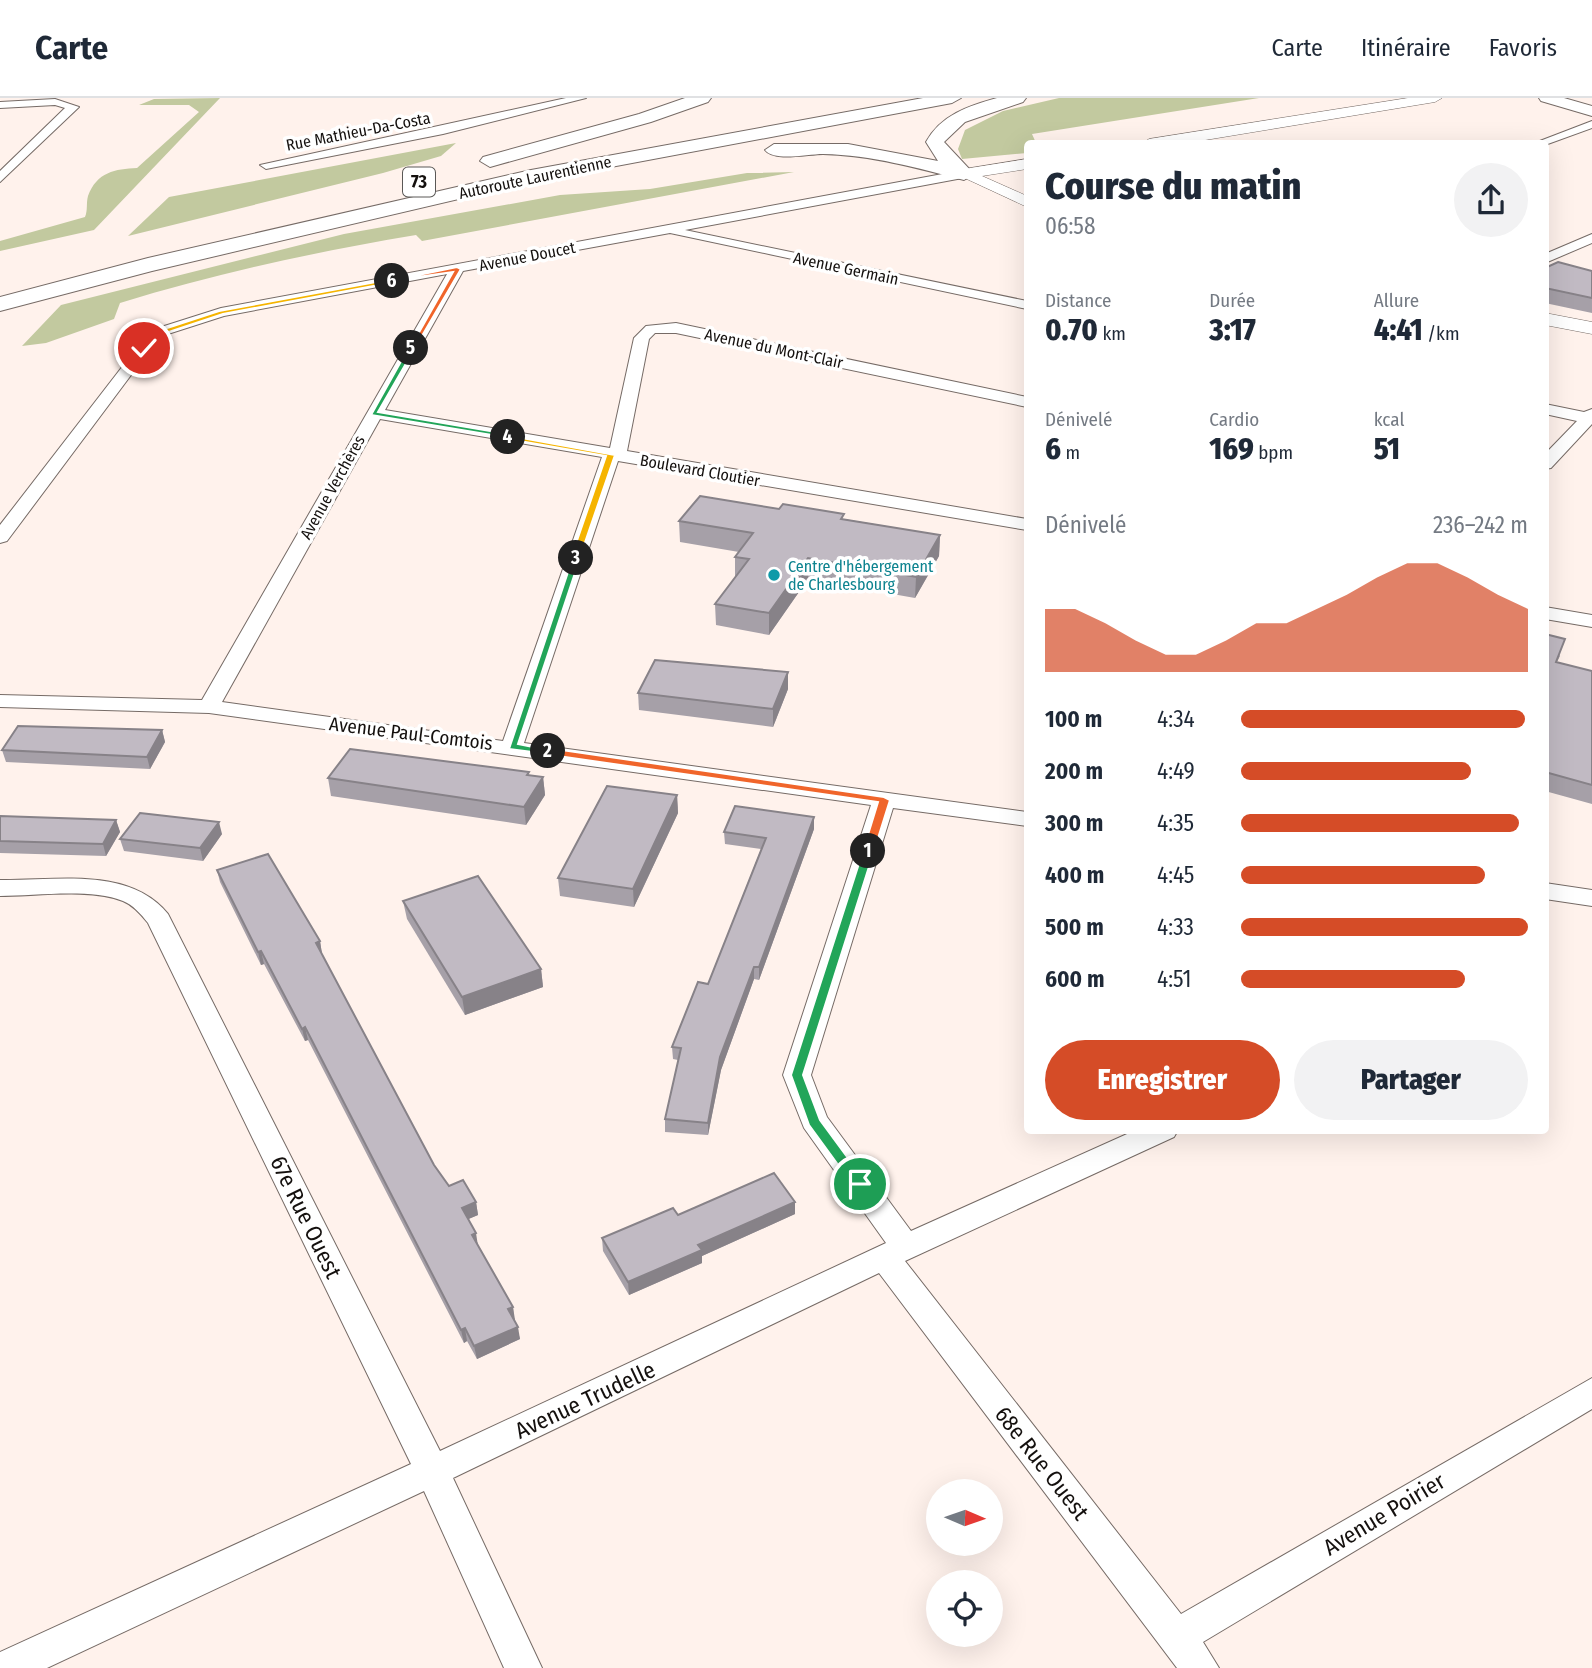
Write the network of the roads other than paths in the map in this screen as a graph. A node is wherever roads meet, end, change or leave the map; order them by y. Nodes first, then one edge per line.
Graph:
1 (580, 98) edge
2 (702, 98) edge
3 (842, 98) edge
4 (952, 98) edge
5 (1017, 98) edge
6 (1435, 98) edge
7 (1547, 98) edge
8 (1412, 99) edge
9 (0, 105) edge
10 (1592, 111) edge
11 (1592, 124) edge
12 (1172, 140) edge
13 (1549, 140) edge
14 (1024, 164) edge
15 (266, 165) dead end
16 (474, 165) dead end
17 (964, 174) junction
18 (0, 178) edge
19 (1024, 201) edge
20 (344, 222) junction
21 (665, 230) junction
22 (1592, 239) edge
23 (1549, 257) edge
24 (457, 269) junction
25 (41, 272) dead end
26 (0, 304) edge
27 (1024, 304) edge
28 (1549, 320) edge
29 (1592, 328) edge
30 (1024, 401) edge
31 (1549, 410) edge
32 (373, 413) junction
33 (1590, 416) edge
34 (614, 455) junction
35 (1549, 460) edge
36 (1024, 524) edge
37 (0, 537) edge
38 (1549, 614) edge
39 (1592, 621) edge
40 (0, 701) edge
41 (208, 707) junction
42 (512, 746) junction
43 (884, 800) junction
44 (1024, 819) edge
45 (0, 888) edge
46 (1549, 892) edge
47 (1592, 898) edge
48 (1155, 1134) edge
49 (895, 1252) junction
50 (1592, 1392) edge
51 (432, 1471) junction
52 (1176, 1637) junction
53 (6, 1668) edge
54 (523, 1668) edge
55 (1200, 1668) edge

1 - 15 street, Rue Mathieu-Da-Costa
2 - 16 highway
3 - 25 highway, Autoroute Laurentienne / 73
4 - 20 highway, Autoroute Laurentienne / 73
5 - 17 highway
6 - 8 street
7 - 10 main road
8 - 12 street
9 - 18 street
11 - 13 street
14 - 17 street, Avenue Doucet
17 - 19 street
17 - 20 highway
17 - 21 street, Avenue Doucet
20 - 26 highway, Autoroute Laurentienne / 73
21 - 24 street, Avenue Doucet
21 - 27 street, Avenue Germain
22 - 23 street
24 - 32 street, Avenue Verchères
24 - 37 street, Avenue Doucet
28 - 29 street
30 - 34 street, Avenue du Mont-Clair
31 - 33 street
32 - 34 street, Boulevard Cloutier
32 - 41 street, Avenue Verchères
33 - 35 street
34 - 36 street, Boulevard Cloutier
34 - 42 street, Avenue du Mont-Clair
38 - 39 street
40 - 41 street, Avenue Paul-Comtois
41 - 42 street, Avenue Paul-Comtois
42 - 43 street, Avenue Paul-Comtois
43 - 44 street, Avenue Paul-Comtois
43 - 49 street, 68e Rue Ouest
45 - 51 street, 67e Rue Ouest
46 - 47 street
48 - 49 street, Avenue Trudelle
49 - 51 street, Avenue Trudelle
49 - 52 street, 68e Rue Ouest
50 - 52 street, Avenue Poirier
51 - 53 street, Avenue Trudelle
51 - 54 street, 67e Rue Ouest
52 - 55 street, 68e Rue Ouest

